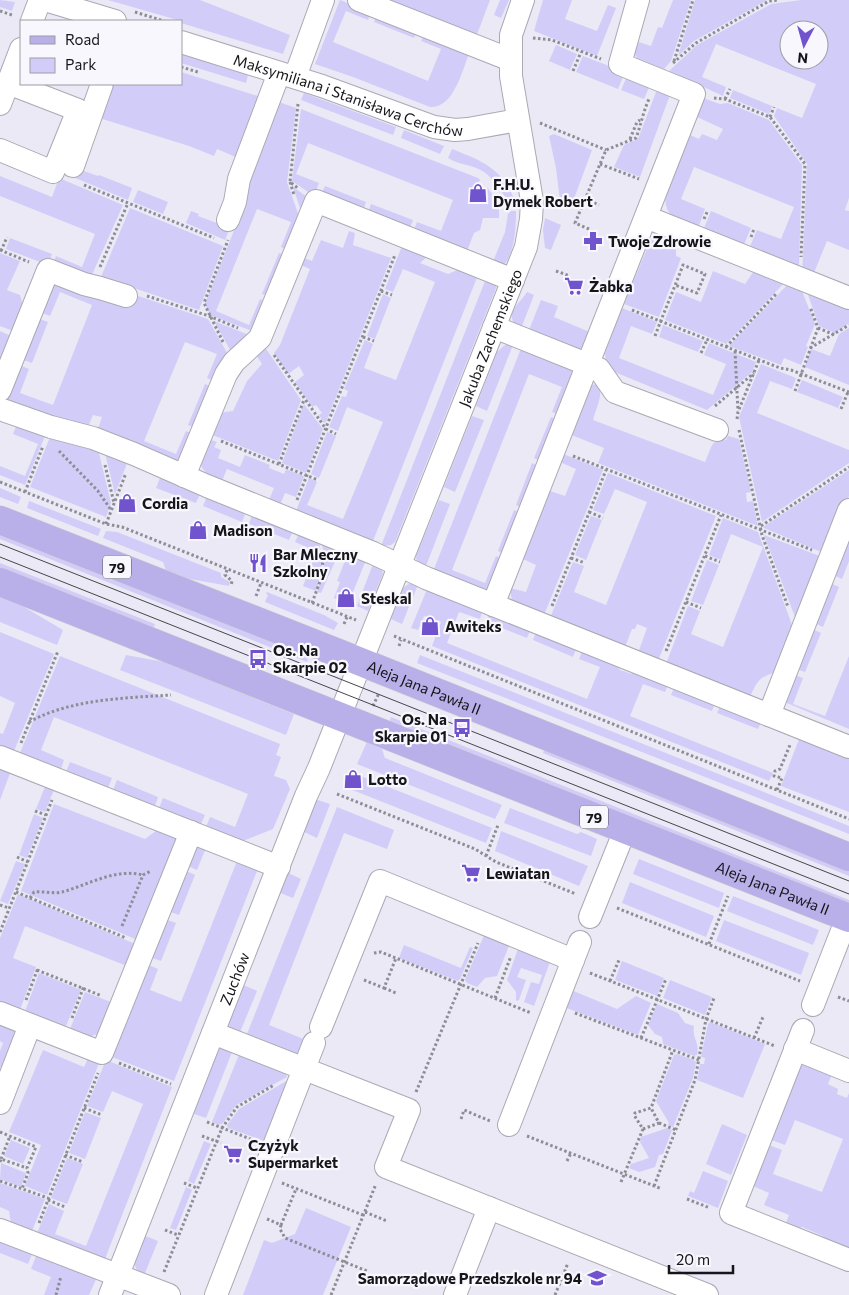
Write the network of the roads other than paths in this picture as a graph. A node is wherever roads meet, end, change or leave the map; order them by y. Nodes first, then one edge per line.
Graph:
1 (40, 0) edge
2 (45, 0) edge
3 (323, 0) edge
4 (359, 0) edge
5 (523, 0) edge
6 (638, 0) edge
7 (32, 20) edge
8 (112, 20) edge
9 (182, 42) edge
10 (20, 52) edge
11 (511, 60) junction
12 (287, 75) junction
13 (102, 85) edge
14 (4, 93) edge
15 (518, 120) junction
16 (0, 150) edge
17 (75, 174) road end
18 (646, 217) junction
19 (222, 230) road end
20 (514, 280) junction
21 (135, 296) road end
22 (849, 298) edge
23 (494, 327) junction
24 (587, 364) junction
25 (0, 390) edge
26 (0, 409) edge
27 (713, 421) road end
28 (184, 476) junction
29 (849, 510) edge
30 (0, 520) edge
31 (399, 566) junction
32 (0, 582) edge
33 (493, 605) junction
34 (361, 662) junction
35 (770, 715) junction
36 (338, 717) junction
37 (849, 747) edge
38 (10, 752) edge
39 (625, 830) junction
40 (191, 832) junction
41 (849, 857) edge
42 (279, 868) junction
43 (587, 906) road end
44 (848, 918) edge
45 (813, 1005) dead end
46 (0, 1013) edge
47 (30, 1025) junction
48 (213, 1033) junction
49 (303, 1068) junction
50 (849, 1071) edge
51 (0, 1103) edge
52 (509, 1127) road end
53 (489, 1208) junction
54 (0, 1230) edge
55 (849, 1260) edge
56 (114, 1285) edge
57 (166, 1285) edge
58 (216, 1295) edge
59 (454, 1295) edge
60 (708, 1295) edge

1 - 7 street
2 - 8 street
3 - 12 street
4 - 11 street
5 - 11 street, Jakuba Zachemskiego
6 - 18 street
9 - 12 street, Maksymiliana i Stanisława Cerchów
10 - 14 street
11 - 15 street, Jakuba Zachemskiego
12 - 15 street, Maksymiliana i Stanisława Cerchów
12 - 19 street
13 - 17 street
14 - 16 street
15 - 20 street, Jakuba Zachemskiego
18 - 22 street
18 - 24 street
20 - 23 street, Jakuba Zachemskiego
20 - 28 street
21 - 25 street
23 - 24 street
23 - 31 street, Jakuba Zachemskiego
24 - 27 street
24 - 33 street
26 - 28 street
28 - 31 street
29 - 35 street
30 - 34 main road, Aleja Jana Pawła II / 79
31 - 33 street
31 - 34 street, Jakuba Zachemskiego
32 - 36 main road, Aleja Jana Pawła II / 79
33 - 35 street
34 - 36 street, Zuchów
34 - 41 main road, Aleja Jana Pawła II / 79
35 - 37 street
36 - 39 main road, Aleja Jana Pawła II / 79
36 - 42 street, Zuchów
38 - 40 street
39 - 43 street
39 - 44 main road, Aleja Jana Pawła II / 79
40 - 42 street
40 - 47 street
42 - 48 street, Zuchów
44 - 45 street
46 - 47 street
47 - 51 street
48 - 49 street
48 - 56 street, Zuchów
49 - 52 street
49 - 53 street
49 - 58 street
50 - 55 street
53 - 59 street
53 - 60 street
54 - 56 street
56 - 57 street

